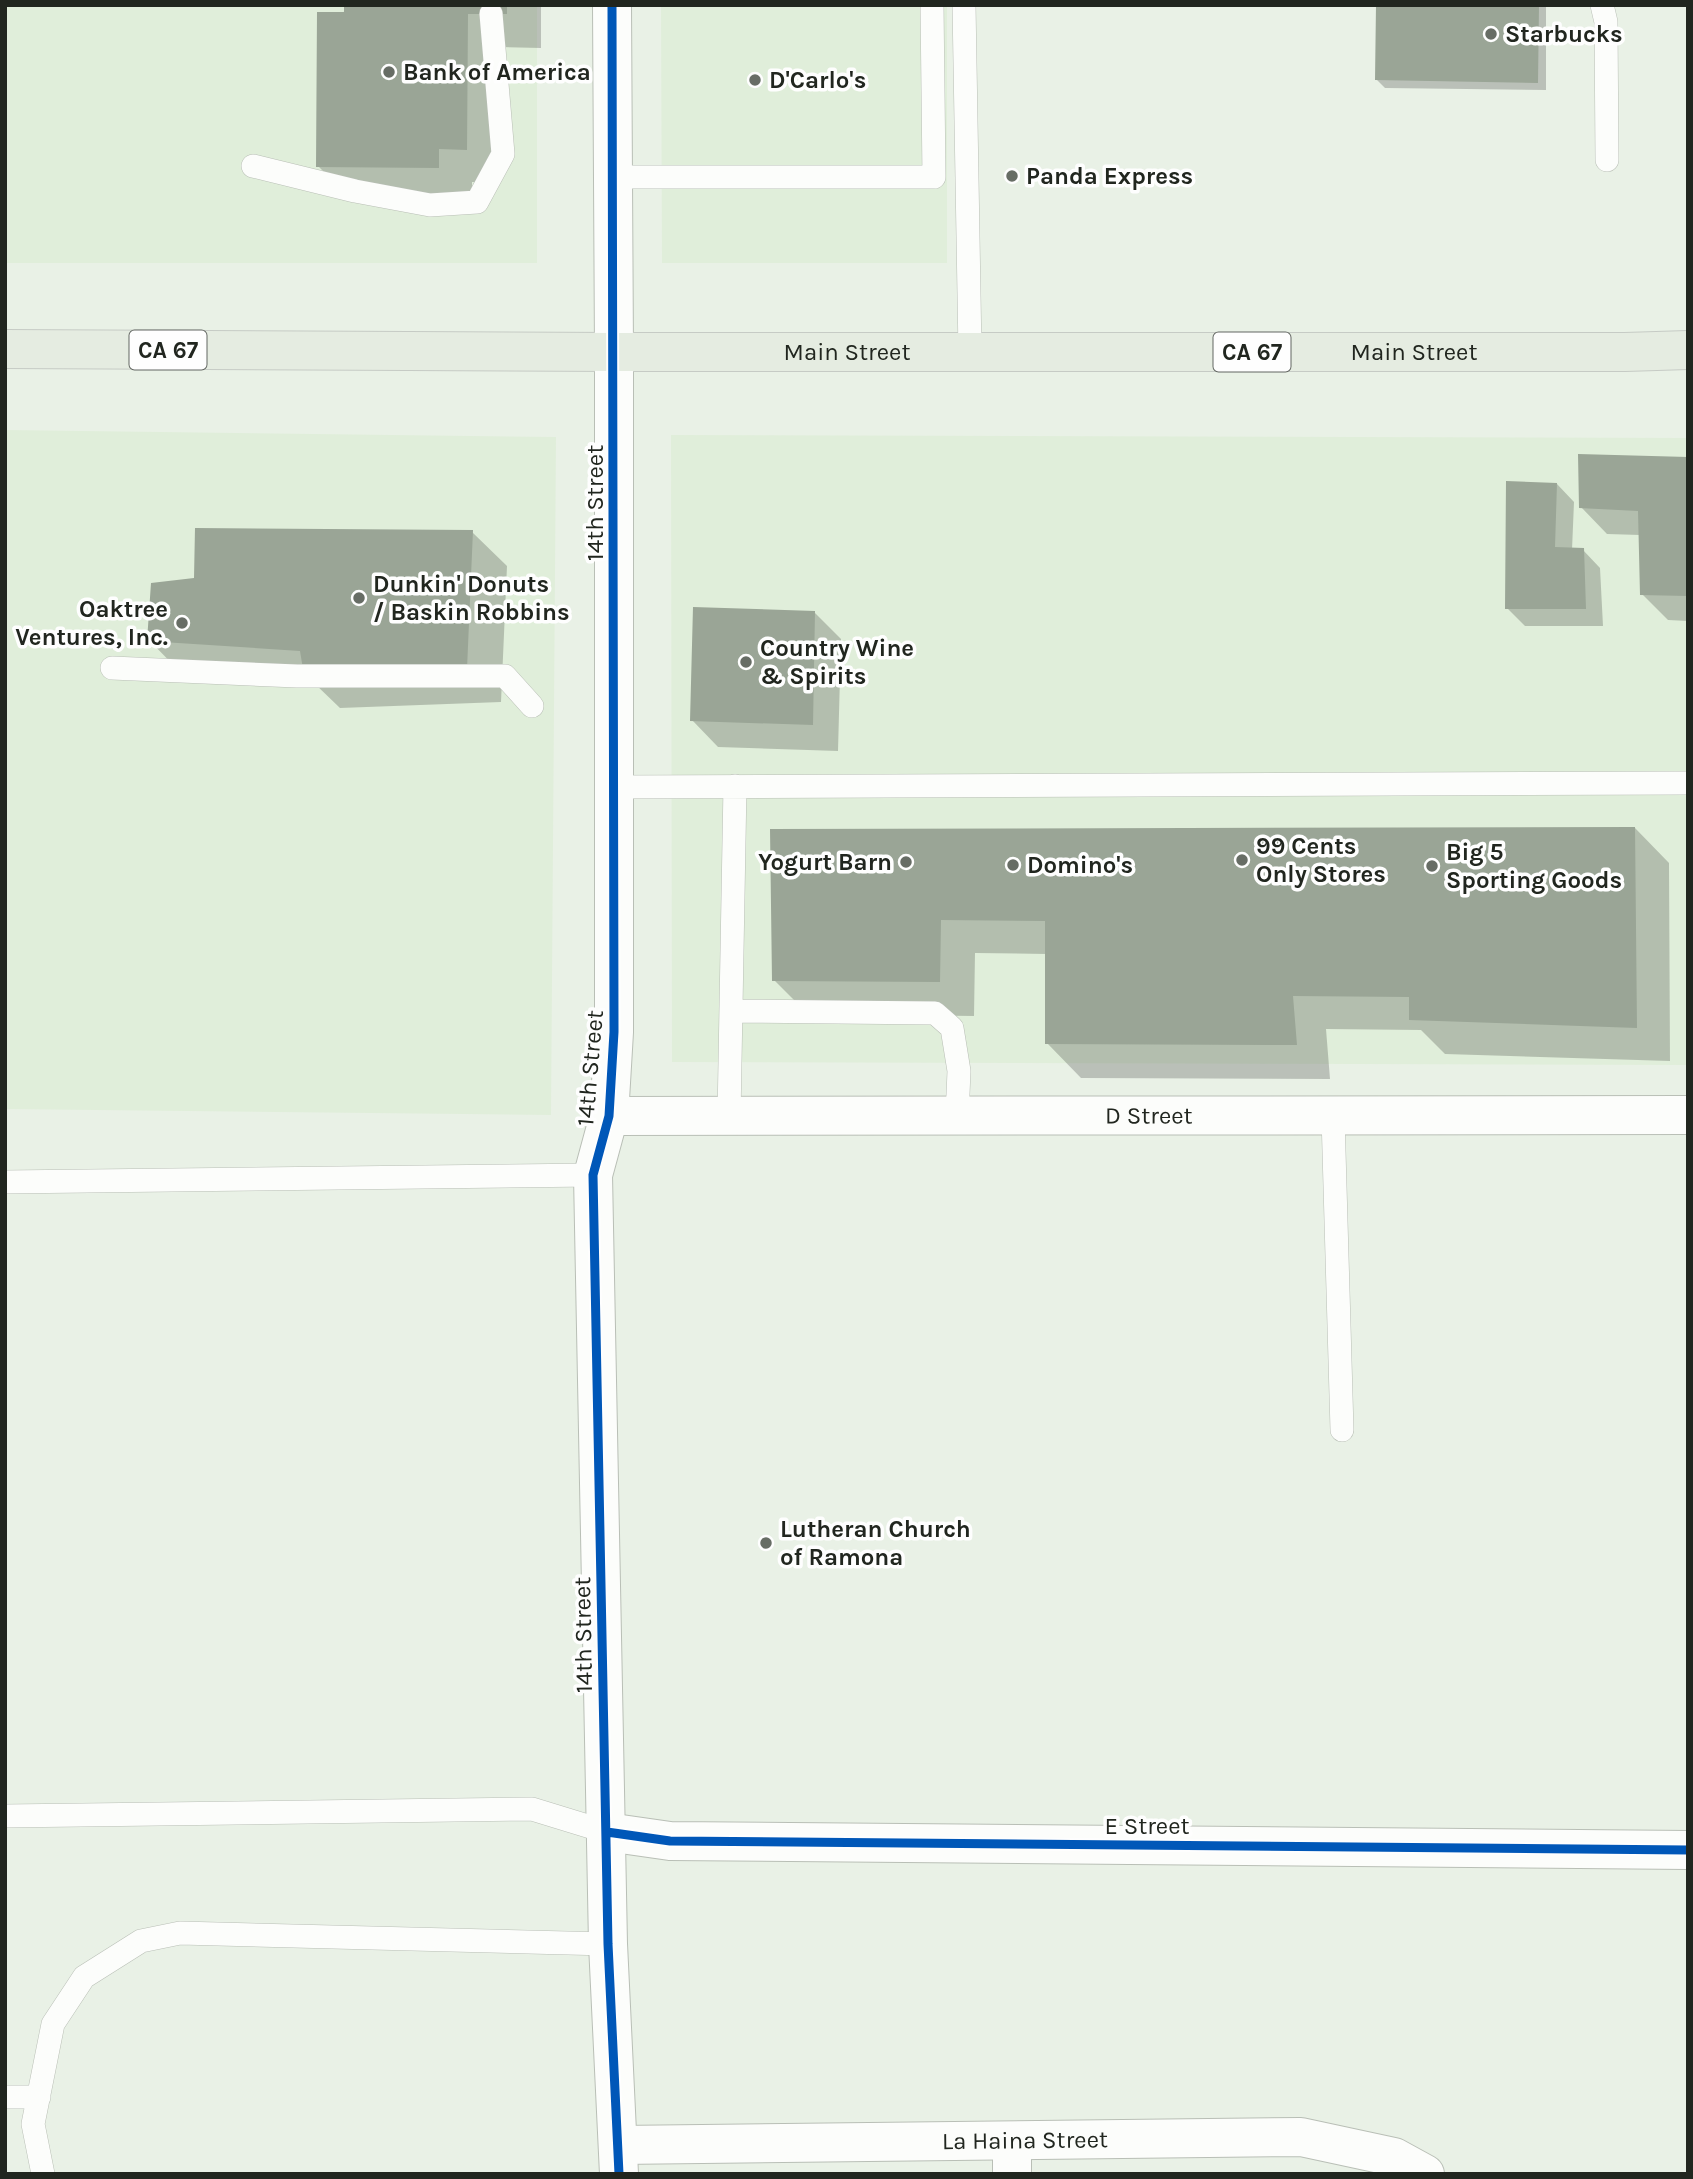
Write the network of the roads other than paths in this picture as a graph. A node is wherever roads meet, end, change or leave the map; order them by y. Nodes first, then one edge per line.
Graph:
1 (612, 5) edge
2 (932, 5) edge
3 (964, 5) edge
4 (1602, 5) edge
5 (491, 14) dead end
6 (1607, 160) dead end
7 (253, 166) dead end
8 (612, 177) junction
9 (5, 349) edge
10 (1688, 350) edge
11 (614, 352) junction
12 (970, 352) junction
13 (112, 668) dead end
14 (532, 706) dead end
15 (1688, 783) edge
16 (735, 786) junction
17 (614, 787) junction
18 (731, 1011) junction
19 (1688, 1115) edge
20 (609, 1116) junction
21 (729, 1116) junction
22 (1333, 1116) junction
23 (957, 1117) junction
24 (593, 1175) junction
25 (5, 1182) edge
26 (1342, 1430) dead end
27 (5, 1816) edge
28 (607, 1832) junction
29 (1688, 1850) edge
30 (608, 1944) junction
31 (38, 2096) junction
32 (5, 2097) edge
33 (1012, 2158) edge
34 (619, 2159) edge
35 (43, 2174) edge
36 (1425, 2174) edge

1 - 8 street, 14th Street
2 - 8 lane
3 - 12 lane
4 - 6 lane
5 - 7 lane
8 - 11 street, 14th Street
9 - 11 main road, Main Street / CA 67
10 - 12 main road, Main Street / CA 67
11 - 12 main road, Main Street / CA 67
11 - 17 street, 14th Street
13 - 14 lane
15 - 16 lane
16 - 17 lane
16 - 18 lane
17 - 20 street, 14th Street
18 - 21 lane
18 - 23 lane
19 - 22 street, D Street
20 - 21 street, D Street
20 - 24 street, 14th Street
21 - 23 street, D Street
22 - 23 street, D Street
22 - 26 lane
24 - 25 lane
24 - 28 street, 14th Street
27 - 28 lane
28 - 29 street, E Street
28 - 30 street, 14th Street
30 - 31 lane
30 - 34 street, 14th Street
31 - 32 lane
31 - 35 lane
33 - 34 street, La Haina Street
33 - 36 street, La Haina Street

